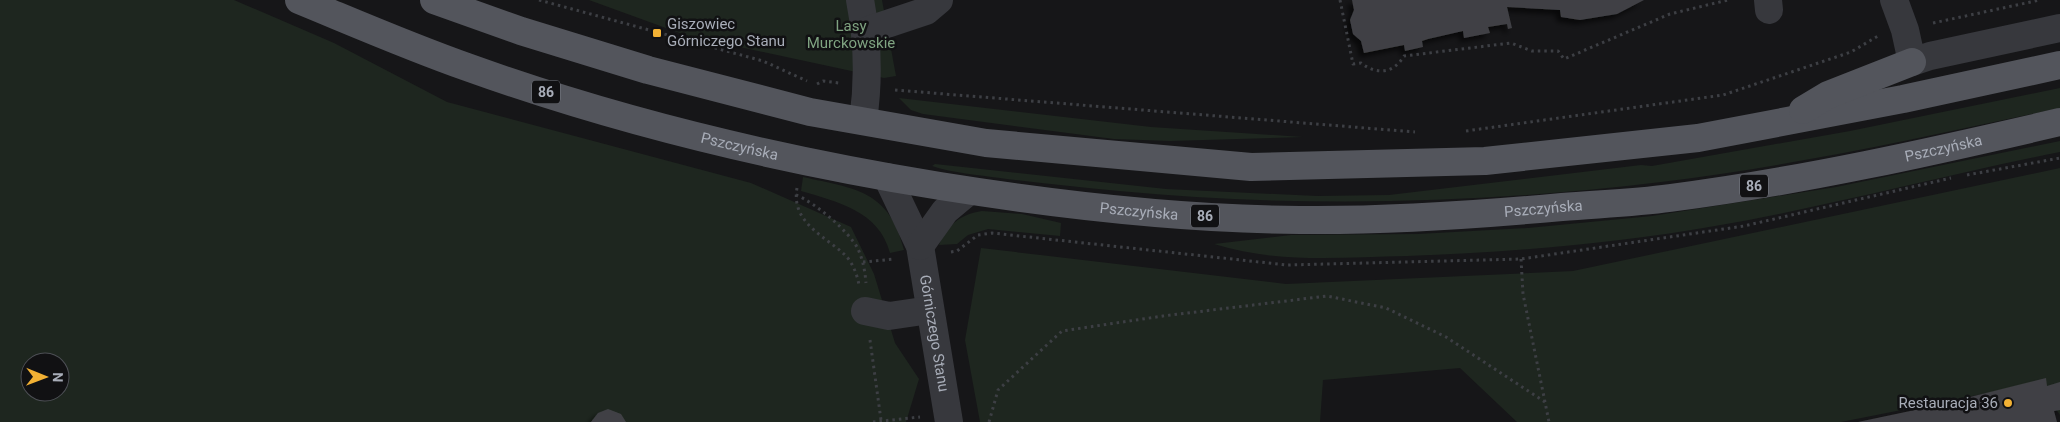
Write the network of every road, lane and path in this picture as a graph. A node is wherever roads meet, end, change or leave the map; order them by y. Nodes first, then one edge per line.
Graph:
1 (299, 0) edge
2 (434, 0) edge
3 (539, 0) edge
4 (860, 0) edge
5 (939, 0) edge
6 (1340, 0) edge
7 (1728, 0) edge
8 (1894, 0) edge
9 (2040, 0) edge
10 (2060, 28) edge
11 (1905, 30) junction
12 (866, 31) junction
13 (1912, 62) junction
14 (2060, 65) edge
15 (868, 88) junction
16 (863, 121) junction
17 (2060, 122) edge
18 (1780, 124) junction
19 (1460, 132) dead end
20 (1420, 133) dead end
21 (887, 177) junction
22 (969, 191) junction
23 (921, 251) junction
24 (1213, 257) dead end
25 (1521, 259) dead end
26 (930, 310) junction
27 (865, 311) junction
28 (1545, 402) junction
29 (948, 418) edge
30 (882, 420) junction
31 (874, 422) edge
32 (989, 422) edge
33 (1549, 422) edge

1 - 21 main road, Pszczyńska / 86
2 - 16 main road
3 - 15 path
4 - 12 street
5 - 12 street
6 - 7 path
8 - 11 street
9 - 11 path
10 - 13 street
11 - 13 street
11 - 19 path
12 - 15 street
13 - 18 main road
14 - 18 main road
15 - 16 street
15 - 20 path
16 - 18 main road
17 - 22 main road, Pszczyńska / 86
21 - 22 main road, Pszczyńska / 86
21 - 23 street, Górniczego Stanu
22 - 23 street
23 - 24 path
23 - 26 street, Górniczego Stanu
25 - 28 path
26 - 27 street
26 - 29 street, Górniczego Stanu
27 - 27 path
27 - 30 path
28 - 32 path
28 - 33 path
29 - 30 path
30 - 31 path

